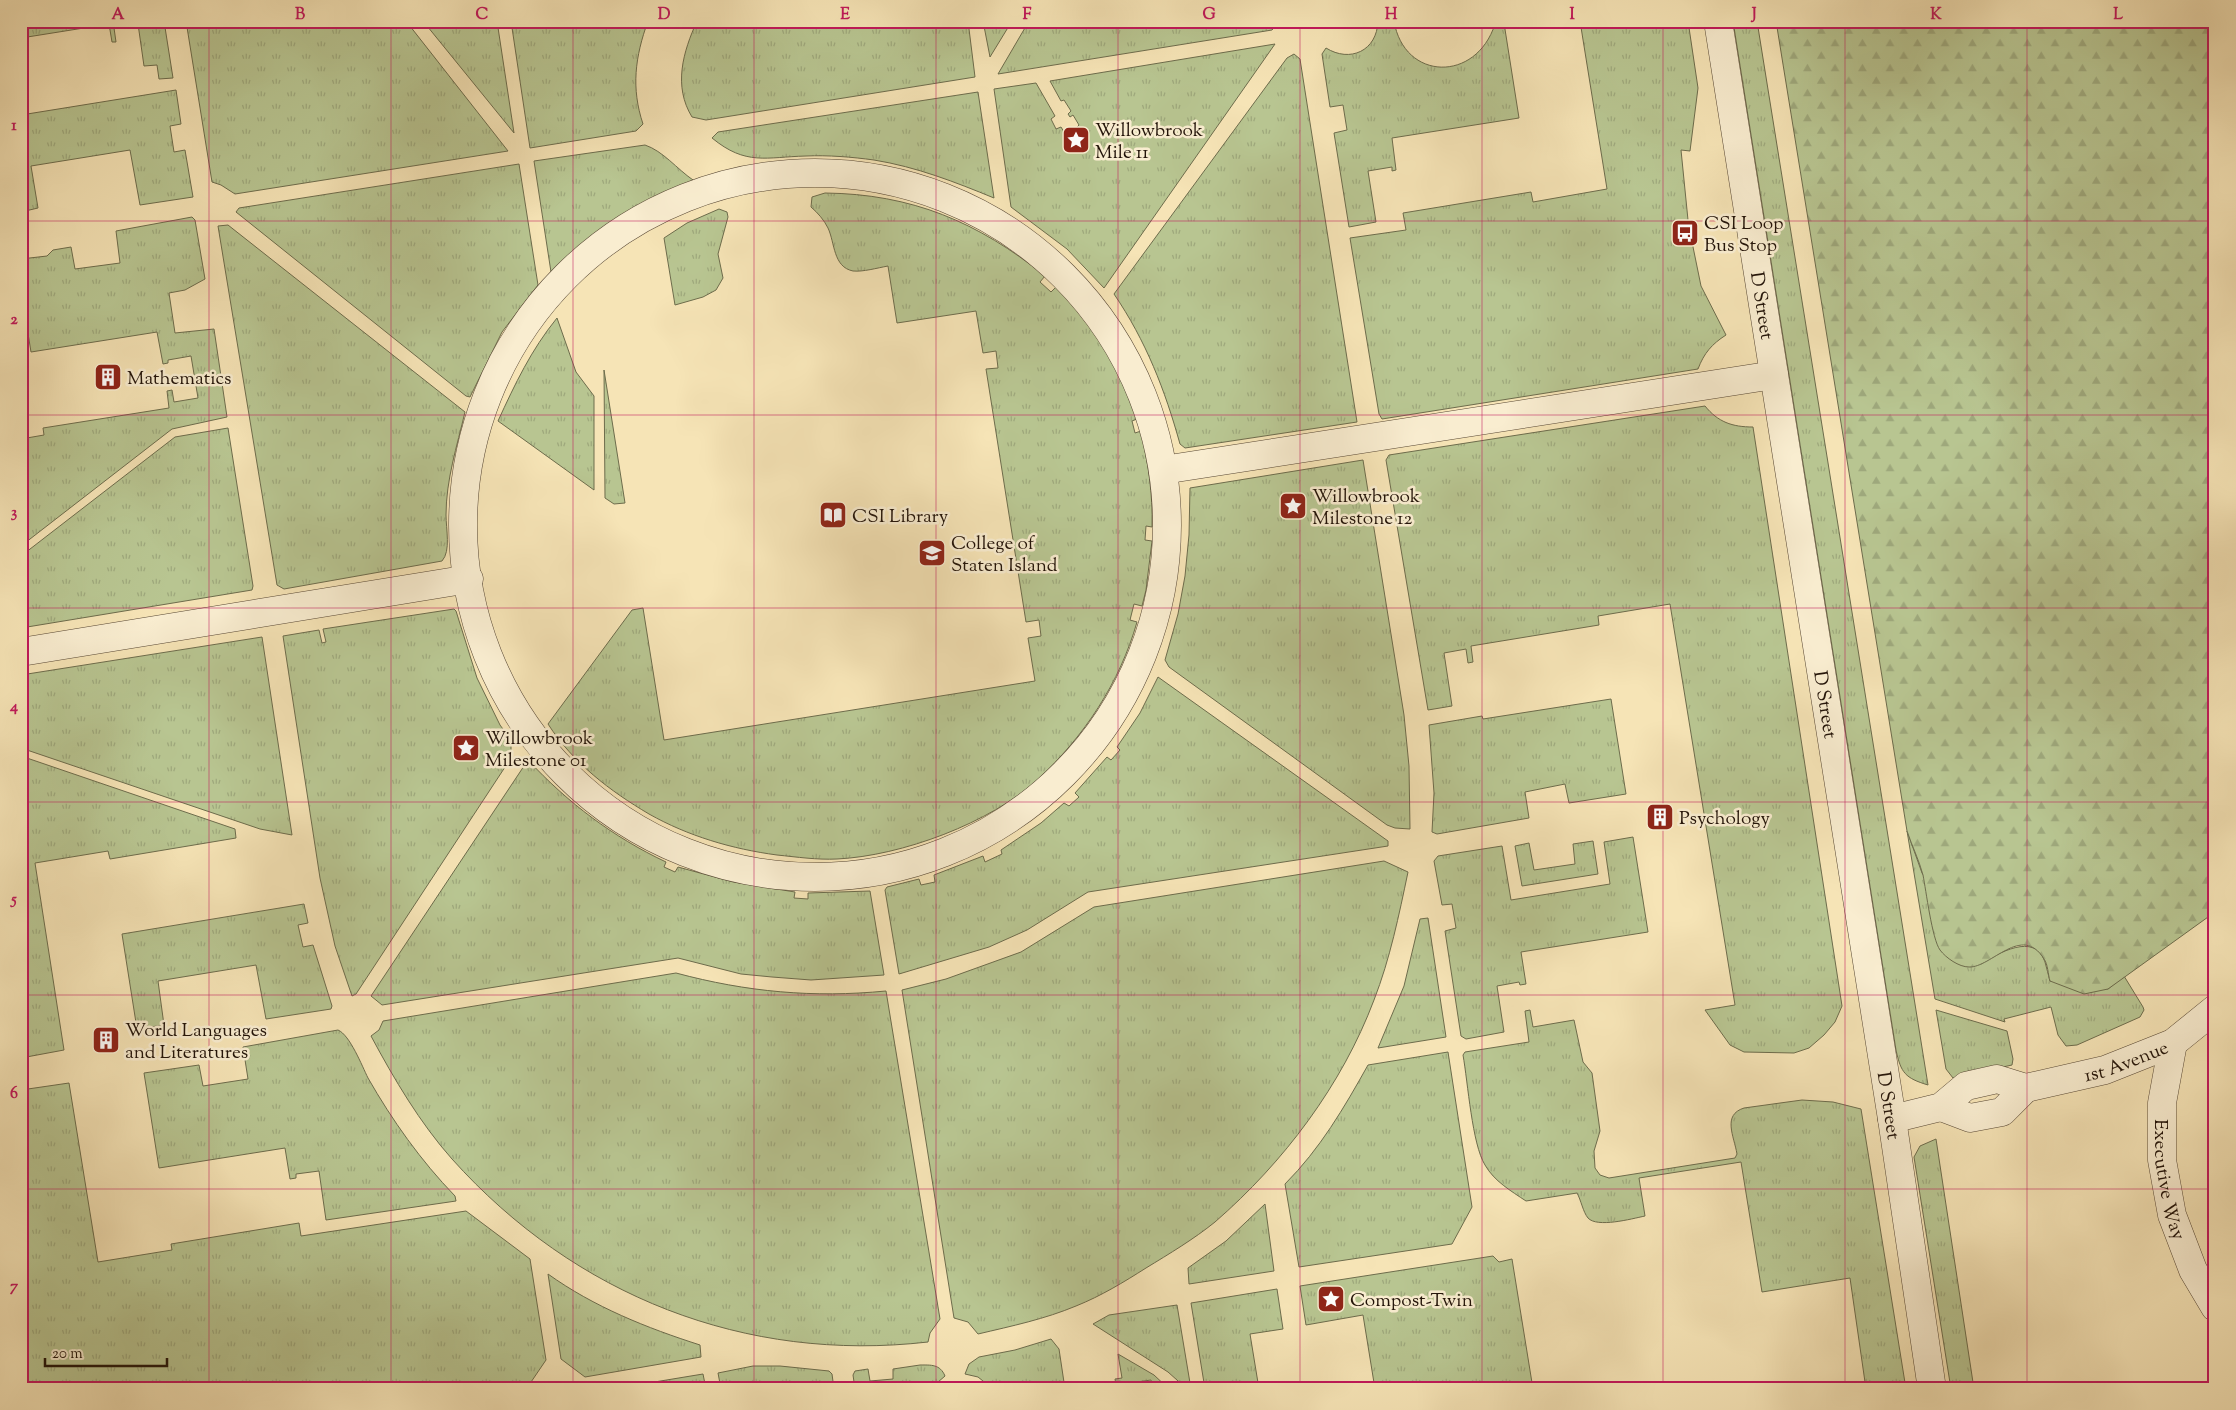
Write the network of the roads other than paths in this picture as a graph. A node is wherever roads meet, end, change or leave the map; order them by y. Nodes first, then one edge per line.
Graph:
1 (1718, 21) edge
2 (1774, 375) junction
3 (1163, 470) junction
4 (468, 580) junction
5 (21, 652) edge
6 (2215, 1009) edge
7 (2173, 1043) junction
8 (1892, 1119) junction
9 (2215, 1306) edge
10 (1932, 1389) edge

1 - 2 street, D Street
2 - 3 street
2 - 8 street, D Street
3 - 4 street
3 - 4 street
4 - 5 street
6 - 7 street, 1st Avenue
7 - 8 street, 1st Avenue
7 - 9 street, Executive Way
8 - 10 street, D Street

